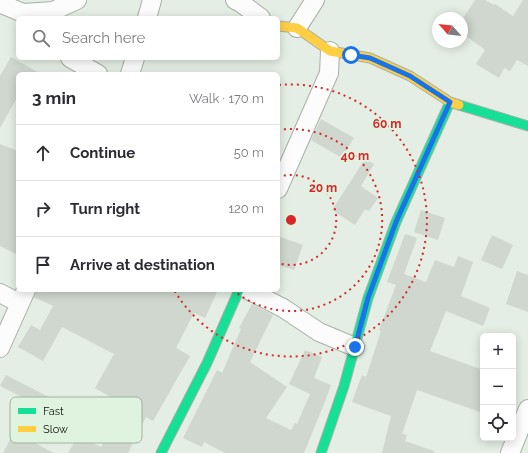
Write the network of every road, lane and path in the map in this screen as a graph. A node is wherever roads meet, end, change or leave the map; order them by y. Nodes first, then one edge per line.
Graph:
1 (78, 0) edge
2 (152, 0) edge
3 (235, 0) edge
4 (315, 0) edge
5 (0, 2) edge
6 (26, 16) edge
7 (148, 16) edge
8 (258, 16) edge
9 (280, 26) edge
10 (297, 28) junction
11 (330, 51) junction
12 (351, 55) junction
13 (74, 60) edge
14 (134, 60) edge
15 (94, 72) edge
16 (131, 72) edge
17 (329, 73) junction
18 (450, 102) junction
19 (528, 126) edge
20 (280, 184) edge
21 (238, 292) edge
22 (252, 292) edge
23 (0, 293) edge
24 (22, 296) edge
25 (355, 347) junction
26 (0, 348) edge
27 (528, 409) edge
28 (162, 453) edge
29 (321, 453) edge
30 (510, 453) edge

1 - 6 street
2 - 7 street
3 - 8 street
4 - 10 street
5 - 6 street
9 - 10 street
10 - 11 street
11 - 12 street
11 - 17 street
12 - 17 street
12 - 18 street
13 - 15 street
14 - 16 street
17 - 20 street
18 - 19 street
18 - 25 street
21 - 28 street
22 - 25 street
23 - 24 street
24 - 26 street
25 - 29 street
27 - 30 street

